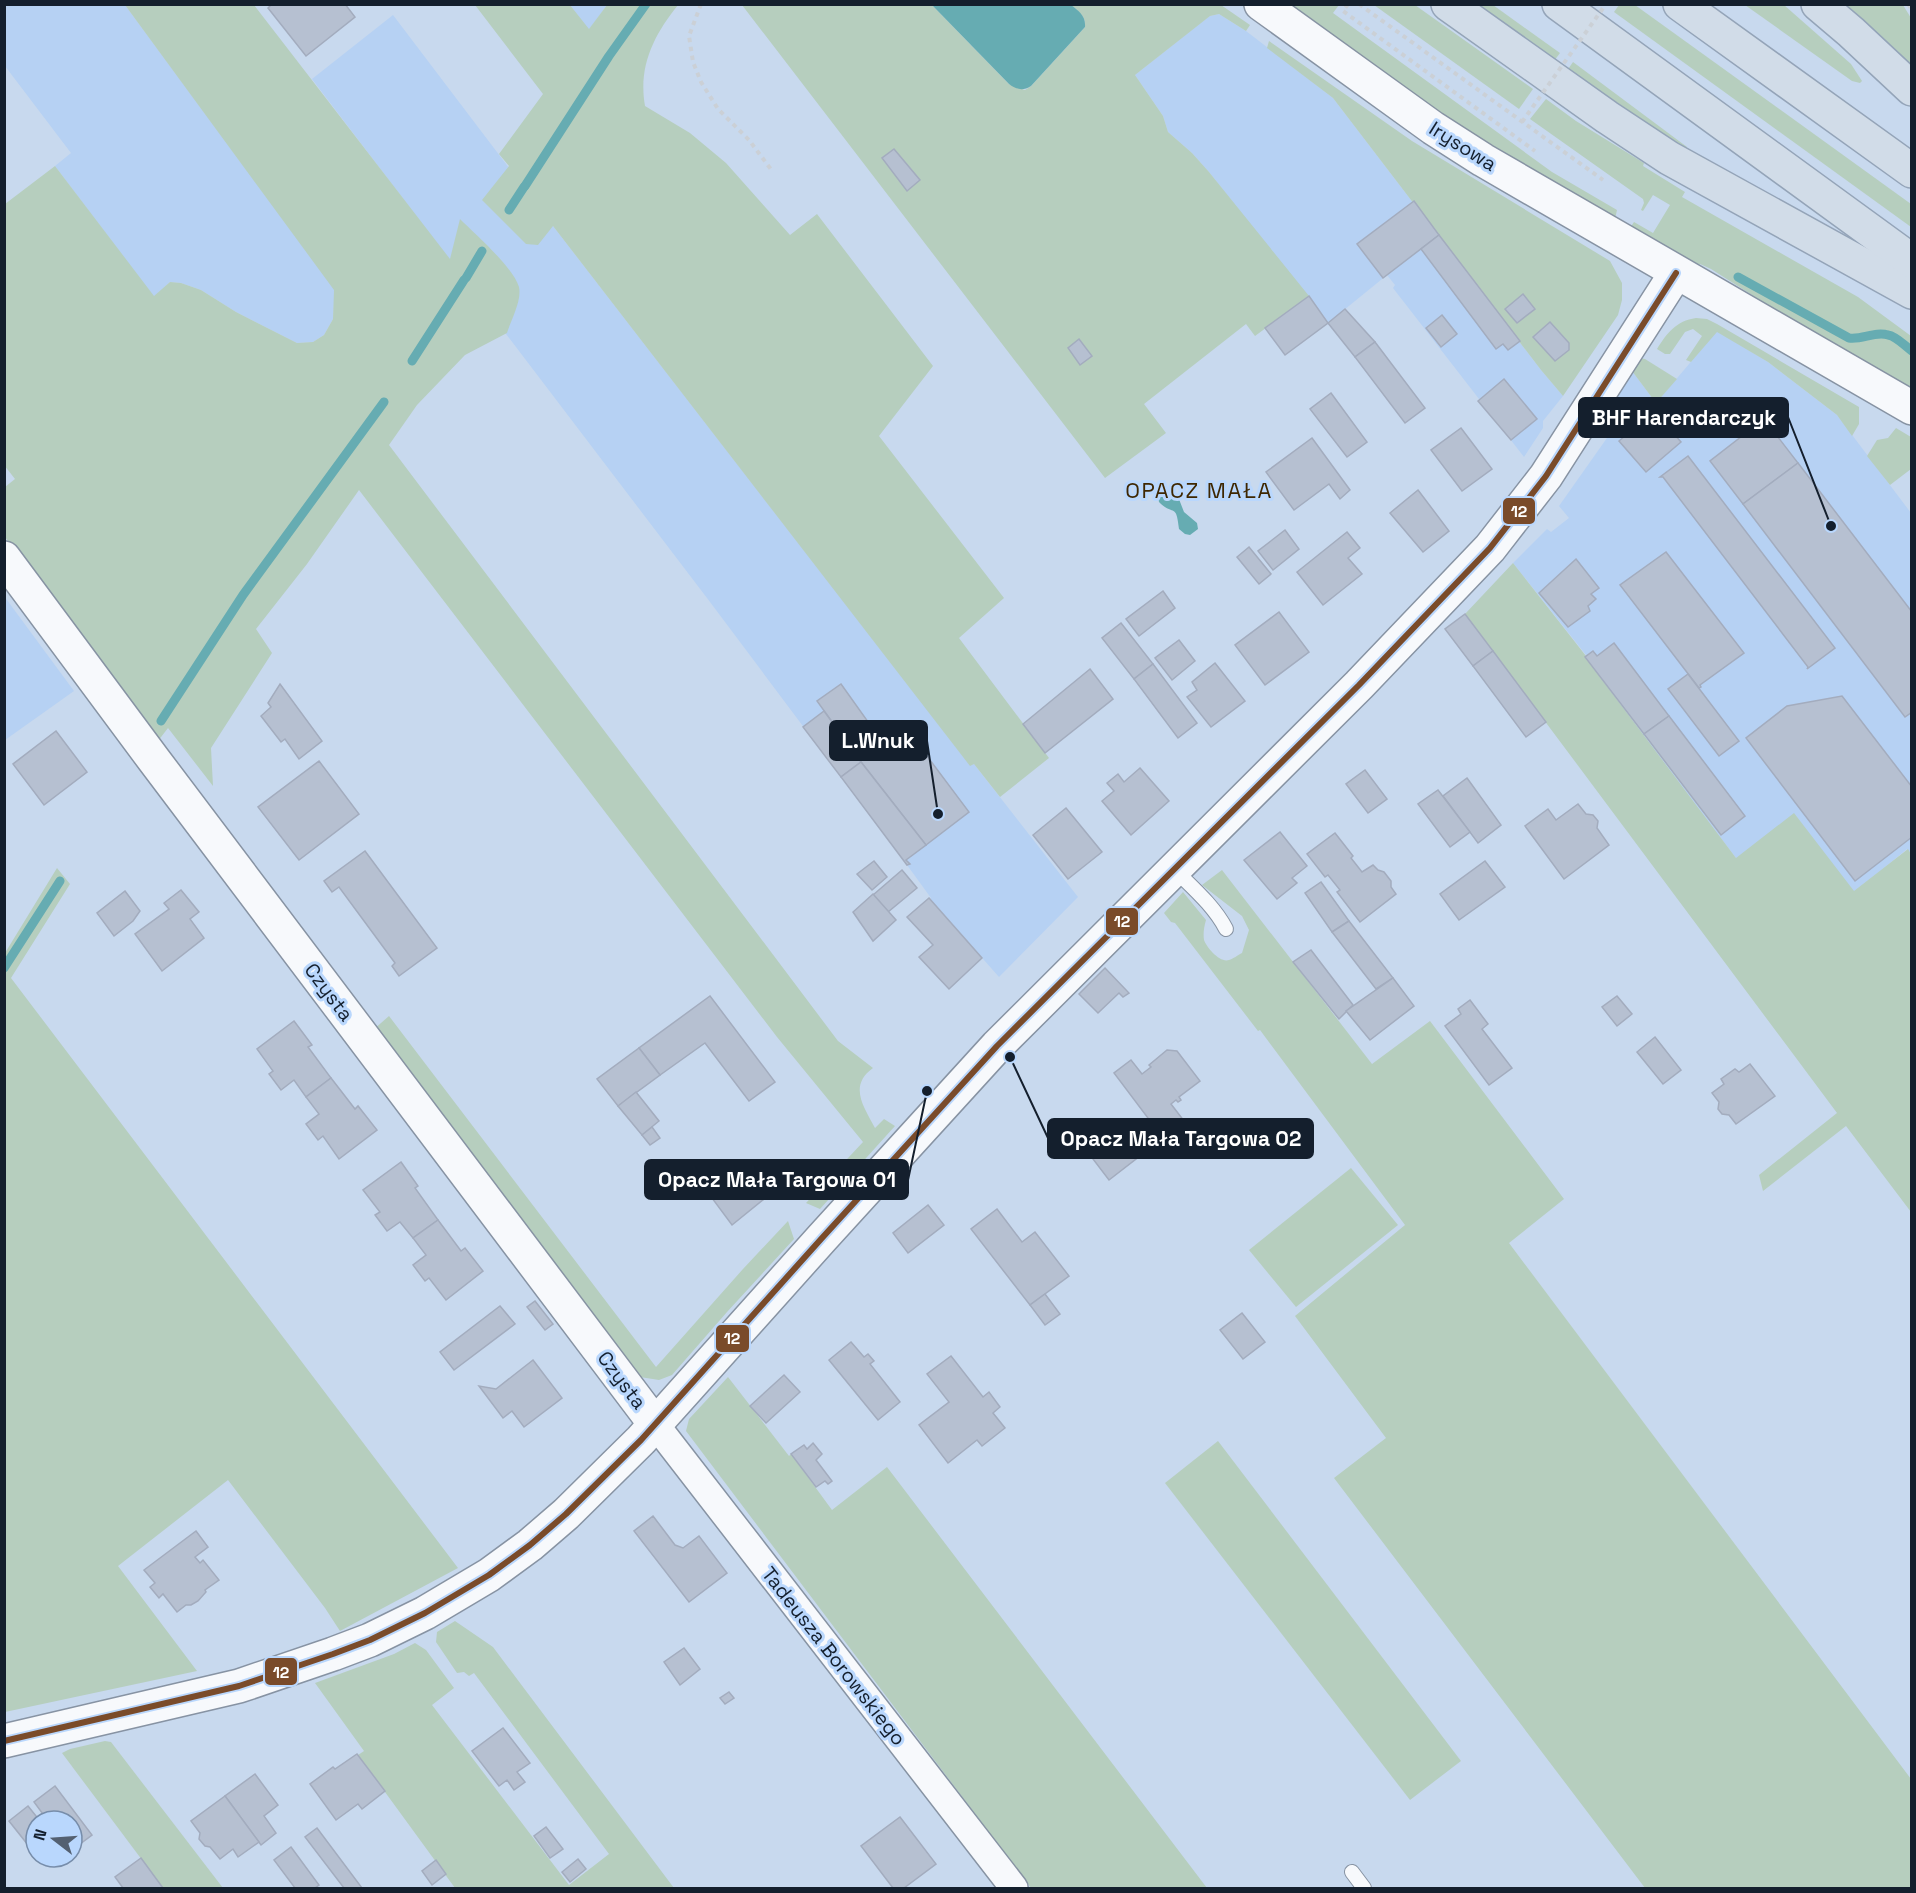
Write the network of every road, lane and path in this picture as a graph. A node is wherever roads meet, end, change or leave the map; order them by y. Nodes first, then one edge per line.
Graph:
1 (701, 4) edge
2 (1261, 4) edge
3 (1348, 4) edge
4 (1359, 4) edge
5 (1448, 4) edge
6 (1559, 4) edge
7 (1606, 4) edge
8 (1680, 4) edge
9 (1818, 4) edge
10 (1908, 4) edge
11 (1911, 10) edge
12 (1911, 88) edge
13 (1522, 122) junction
14 (1529, 146) dead end
15 (1911, 171) edge
16 (773, 172) dead end
17 (1603, 180) dead end
18 (1911, 261) edge
19 (1676, 273) junction
20 (1911, 292) edge
21 (1911, 408) edge
22 (4, 558) edge
23 (1175, 870) junction
24 (1226, 929) dead end
25 (655, 1424) junction
26 (4, 1741) edge
27 (1352, 1872) dead end
28 (1014, 1888) edge
29 (1364, 1888) edge

1 - 16 path
2 - 19 street, Irysowa
3 - 14 path
4 - 13 path
5 - 20 highway
6 - 18 highway
7 - 13 path, bridge
8 - 15 highway
9 - 12 highway
10 - 11 path
13 - 17 path
19 - 21 street, Irysowa
19 - 23 street
22 - 25 street, Czysta
23 - 24 lane
23 - 25 street
25 - 26 street
25 - 28 street, Tadeusza Borowskiego
27 - 29 lane

